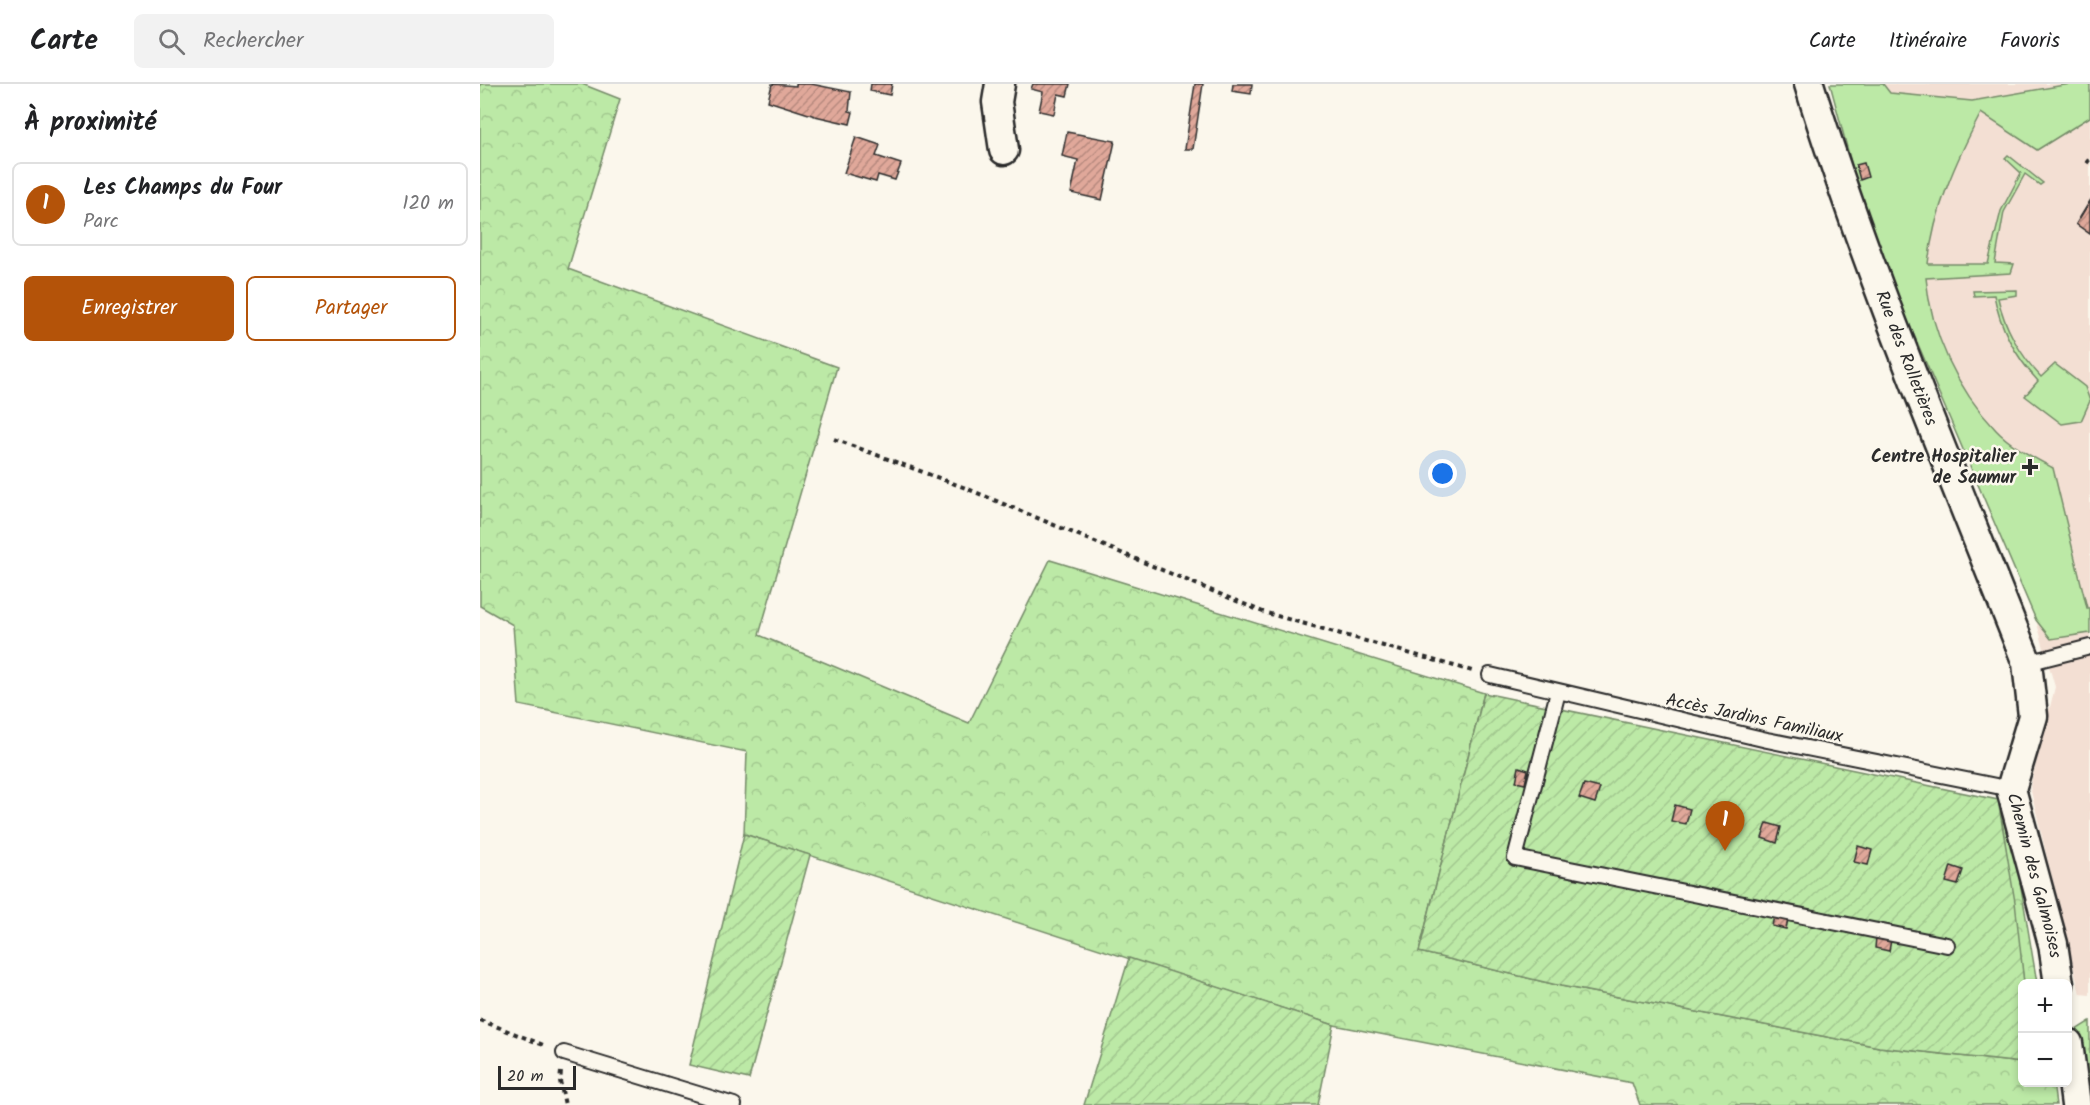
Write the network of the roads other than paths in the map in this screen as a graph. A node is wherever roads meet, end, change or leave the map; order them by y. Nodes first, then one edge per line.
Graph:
1 (1000, 84) edge
2 (1809, 84) edge
3 (1004, 150) dead end
4 (2090, 647) edge
5 (2027, 663) junction
6 (1491, 675) road end
7 (1558, 692) junction
8 (2011, 789) junction
9 (1947, 945) dead end
10 (2058, 979) edge
11 (564, 1053) road end
12 (2072, 1077) edge
13 (734, 1105) edge
14 (2076, 1105) edge

1 - 3 street
2 - 5 street, Rue des Rolletières
4 - 5 lane
5 - 8 street, Chemin des Galmoises
6 - 7 lane, Accès Jardins Familiaux
7 - 8 lane, Accès Jardins Familiaux
7 - 9 lane
8 - 10 street, Chemin des Galmoises
11 - 13 lane
12 - 14 street

